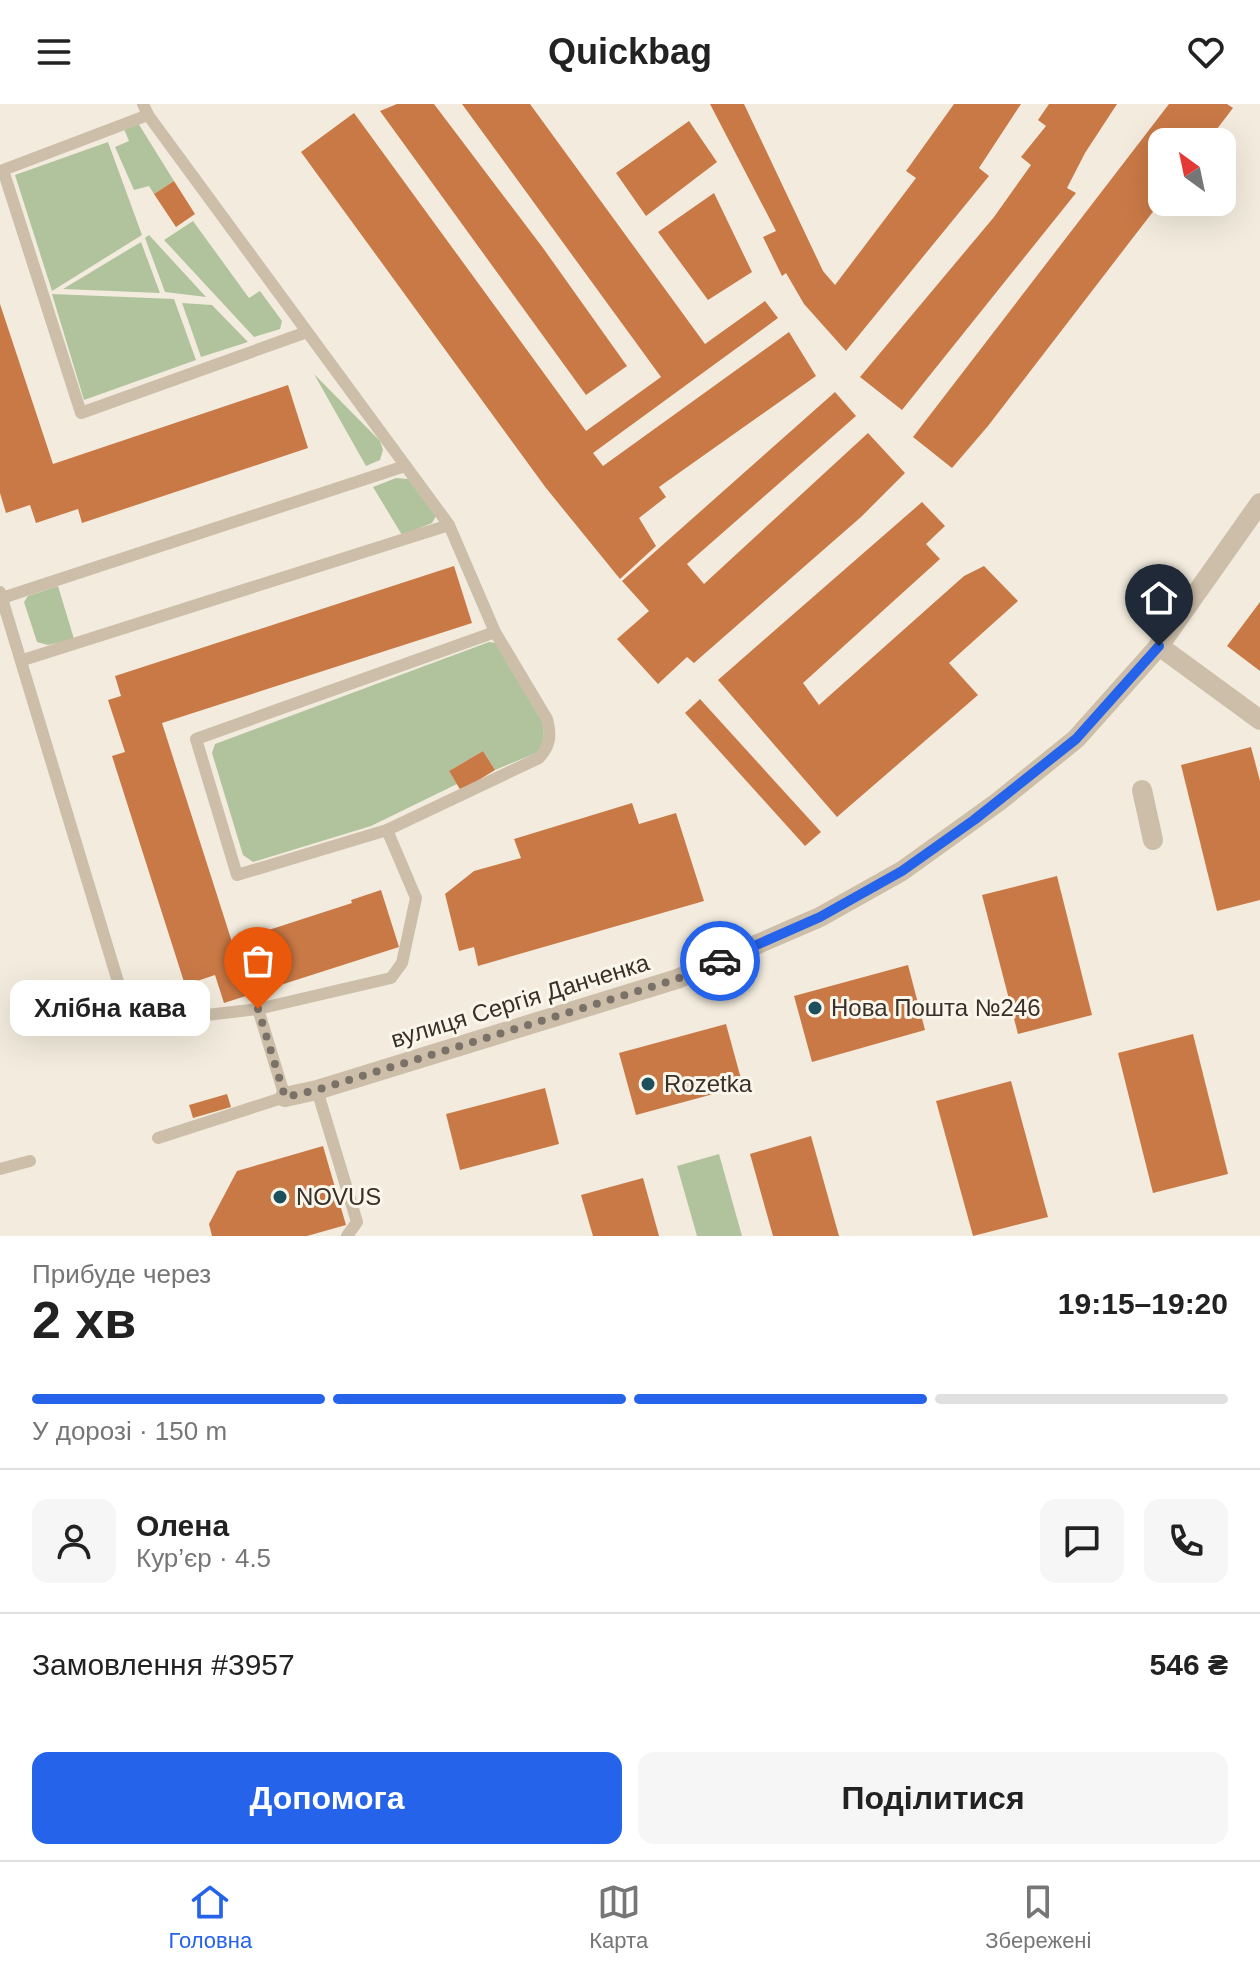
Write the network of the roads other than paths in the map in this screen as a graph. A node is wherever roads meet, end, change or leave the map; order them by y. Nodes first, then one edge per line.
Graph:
1 (146, 110) edge
2 (307, 332) junction
3 (405, 466) junction
4 (1260, 503) edge
5 (449, 525) junction
6 (1, 595) edge
7 (495, 632) junction
8 (1159, 646) junction
9 (23, 660) junction
10 (1260, 720) edge
11 (1142, 790) dead end
12 (387, 830) junction
13 (1153, 840) dead end
14 (258, 1009) junction
15 (317, 1090) junction
16 (285, 1097) junction
17 (158, 1138) dead end
18 (30, 1161) dead end
19 (0, 1169) edge
20 (347, 1236) edge

1 - 2 lane
1 - 2 lane
2 - 3 lane
3 - 5 lane
3 - 6 lane
4 - 8 street, вулиця Сергія Данченка
5 - 7 lane
5 - 9 lane
6 - 9 lane
7 - 12 lane
7 - 12 lane
8 - 10 street
8 - 15 street, вулиця Сергія Данченка
9 - 14 lane
11 - 13 street
12 - 14 lane
14 - 16 lane
15 - 16 street, вулиця Сергія Данченка
15 - 20 lane
16 - 17 lane
18 - 19 lane

